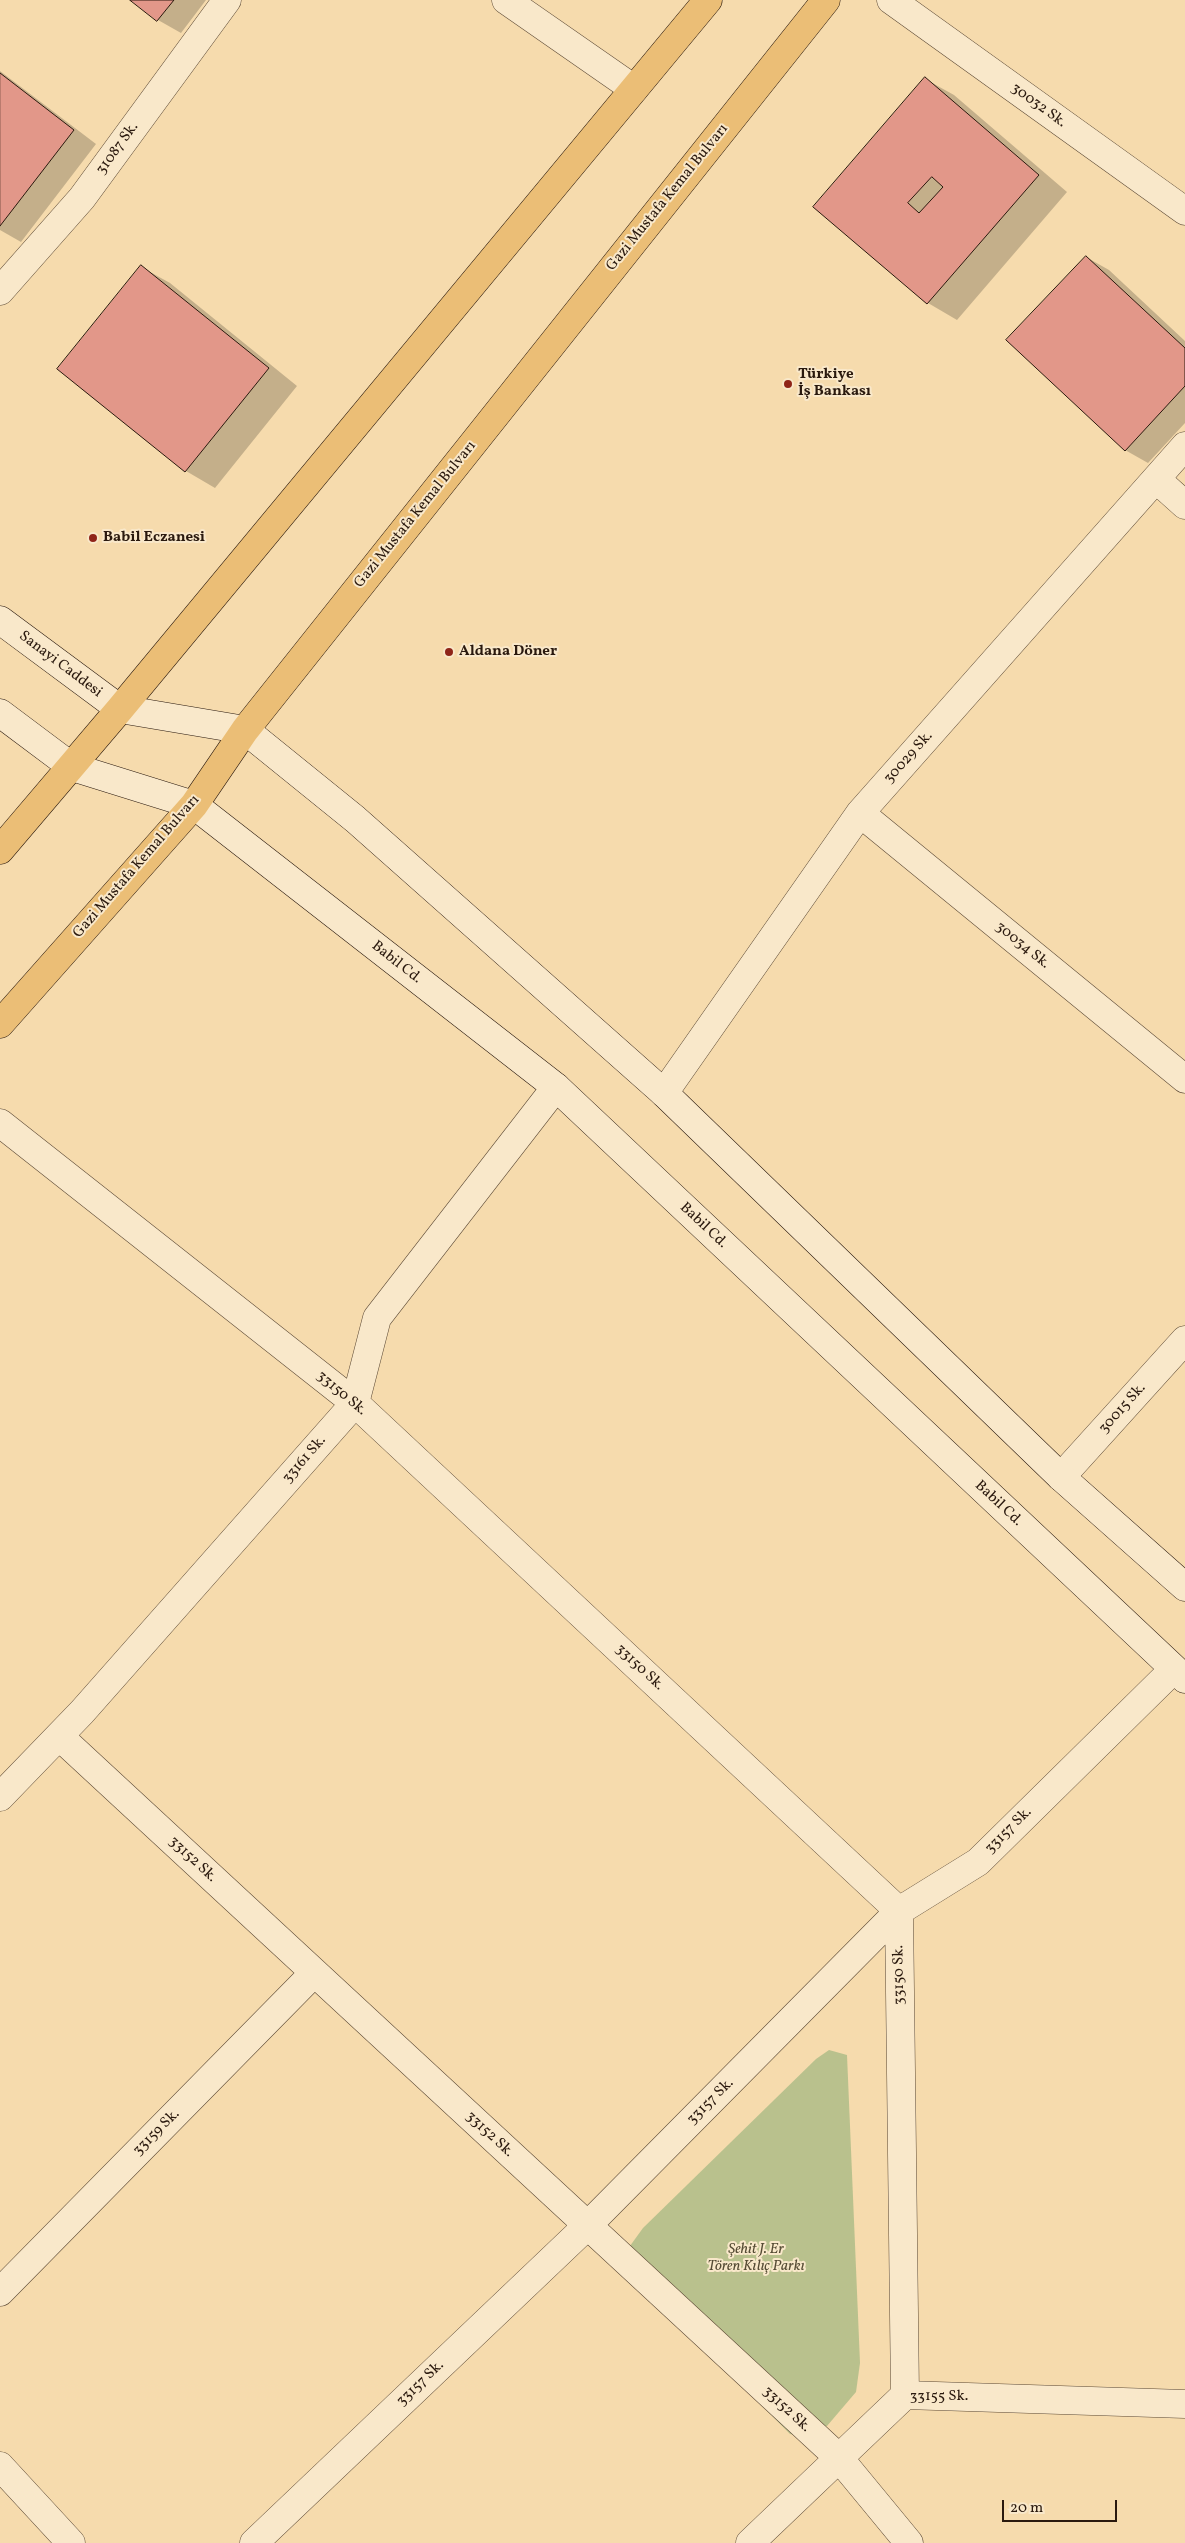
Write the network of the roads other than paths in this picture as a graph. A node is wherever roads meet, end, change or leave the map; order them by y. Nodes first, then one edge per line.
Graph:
1 (227, 0) edge
2 (506, 0) edge
3 (708, 0) edge
4 (826, 0) edge
5 (890, 0) edge
6 (634, 89) junction
7 (1185, 211) edge
8 (0, 290) edge
9 (1185, 446) edge
10 (1156, 480) junction
11 (1185, 505) edge
12 (0, 620) edge
13 (120, 709) junction
14 (0, 713) edge
15 (244, 730) junction
16 (72, 767) junction
17 (194, 805) junction
18 (860, 813) junction
19 (0, 850) edge
20 (0, 1024) edge
21 (1185, 1079) edge
22 (556, 1087) junction
23 (664, 1094) junction
24 (0, 1123) edge
25 (1185, 1340) edge
26 (355, 1404) junction
27 (1061, 1477) junction
28 (1185, 1587) edge
29 (1179, 1674) edge
30 (59, 1736) junction
31 (0, 1797) edge
32 (899, 1911) junction
33 (314, 1973) junction
34 (587, 2226) junction
35 (0, 2292) edge
36 (905, 2395) junction
37 (1185, 2404) edge
38 (839, 2458) junction
39 (0, 2466) edge
40 (71, 2543) edge
41 (254, 2543) edge
42 (750, 2543) edge
43 (909, 2543) edge

1 - 8 street, 31087 Sk.
2 - 6 street
3 - 6 highway
4 - 15 highway, Gazi Mustafa Kemal Bulvarı
5 - 7 street, 30032 Sk.
6 - 13 highway
9 - 10 street, 30029 Sk.
10 - 11 street
10 - 18 street, 30029 Sk.
12 - 13 street, Sanayi Caddesi
13 - 15 street
13 - 16 highway
14 - 16 street
15 - 17 highway, Gazi Mustafa Kemal Bulvarı
15 - 23 street
16 - 17 street
16 - 19 highway
17 - 20 highway, Gazi Mustafa Kemal Bulvarı
17 - 22 street, Babil Cd.
18 - 21 street, 30034 Sk.
18 - 23 street, 30029 Sk.
22 - 26 street, 33161 Sk.
22 - 29 street, Babil Cd.
23 - 27 street
24 - 26 street, 33150 Sk.
25 - 27 street, 30015 Sk.
26 - 30 street, 33161 Sk.
26 - 32 street, 33150 Sk.
27 - 28 street
29 - 32 street, 33157 Sk.
30 - 31 street, 33161 Sk.
30 - 33 street, 33152 Sk.
32 - 34 street, 33157 Sk.
32 - 36 street, 33150 Sk.
33 - 34 street, 33152 Sk.
33 - 35 street, 33159 Sk.
34 - 38 street, 33152 Sk.
34 - 41 street, 33157 Sk.
36 - 37 street, 33155 Sk.
36 - 38 street, 33155 Sk.
38 - 42 street, 33155 Sk.
38 - 43 street, 33152 Sk.
39 - 40 street

